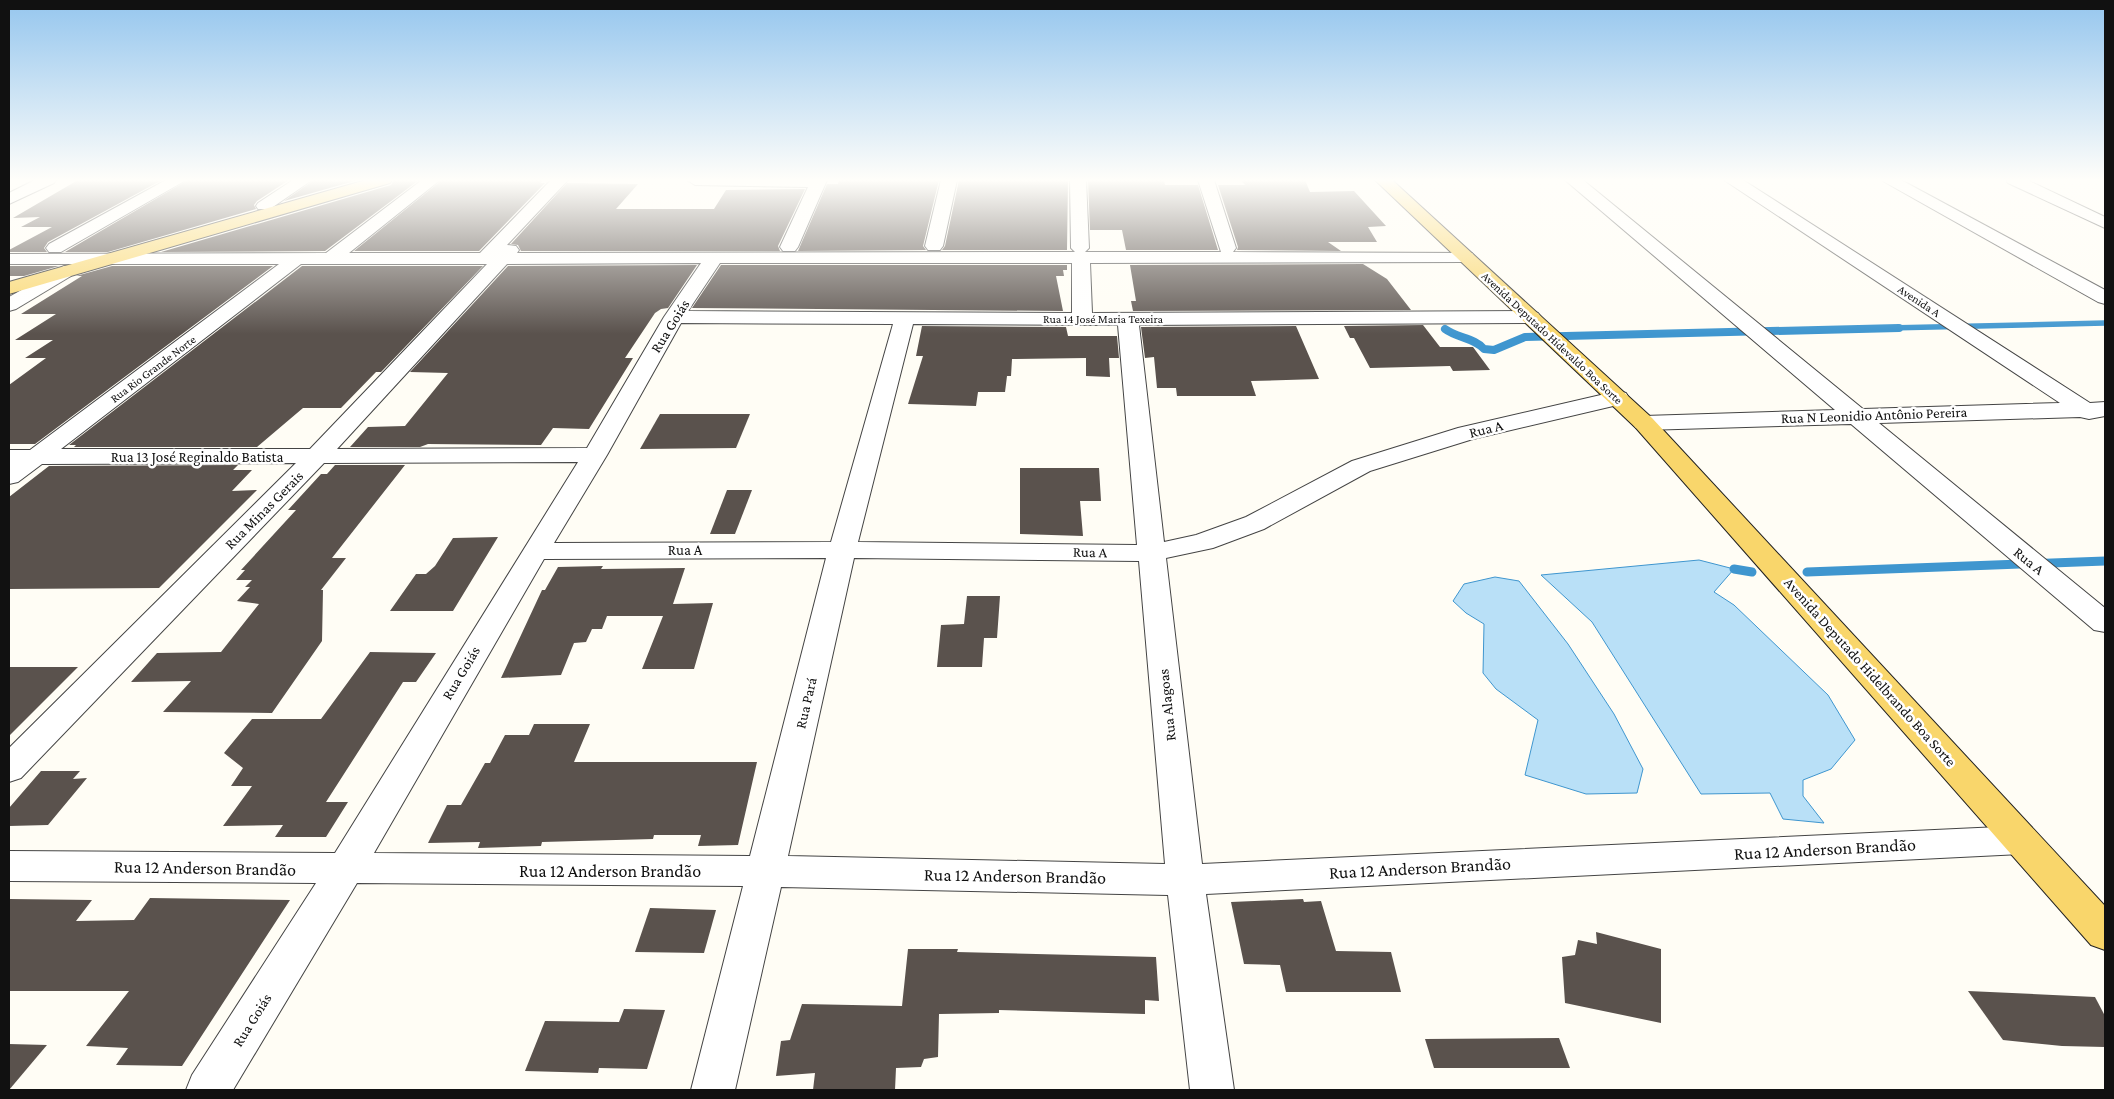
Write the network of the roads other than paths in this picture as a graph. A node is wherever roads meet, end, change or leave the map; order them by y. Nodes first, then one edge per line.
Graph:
1 (85, 231) edge
2 (182, 231) edge
3 (205, 231) edge
4 (365, 231) edge
5 (517, 231) edge
6 (796, 231) edge
7 (937, 231) edge
8 (1079, 231) edge
9 (1221, 231) edge
10 (1439, 231) edge
11 (1634, 231) edge
12 (1812, 231) edge
13 (1983, 231) edge
14 (934, 246) junction
15 (789, 247) junction
16 (9, 248) edge
17 (55, 248) junction
18 (1226, 248) junction
19 (143, 249) junction
20 (500, 252) junction
21 (856, 252) junction
22 (1461, 252) junction
23 (337, 253) junction
24 (1080, 253) junction
25 (108, 254) junction
26 (716, 257) junction
27 (9, 259) edge
28 (296, 259) junction
29 (68, 266) junction
30 (9, 277) edge
31 (9, 288) edge
32 (2105, 298) edge
33 (9, 305) edge
34 (674, 317) junction
35 (1531, 317) junction
36 (905, 318) junction
37 (1082, 319) junction
38 (1128, 320) junction
39 (1632, 412) junction
40 (2099, 414) edge
41 (1858, 415) junction
42 (595, 455) junction
43 (9, 457) edge
44 (36, 457) junction
45 (316, 457) junction
46 (9, 477) edge
47 (842, 550) junction
48 (535, 551) junction
49 (1152, 553) junction
50 (2105, 623) edge
51 (9, 768) edge
52 (2021, 840) junction
53 (9, 866) edge
54 (345, 870) junction
55 (767, 871) junction
56 (1185, 880) junction
57 (2105, 932) edge
58 (208, 1090) edge
59 (714, 1090) edge
60 (1212, 1090) edge

1 - 17 street
2 - 25 main road
3 - 19 main road
4 - 23 street
5 - 20 street, Rua Minas Gerais
6 - 15 street
7 - 14 street
8 - 24 street
9 - 18 street
10 - 22 main road, Avenida Deputado Hidevaldo Boa Sorte
11 - 41 street, Rua A
12 - 40 street, Avenida A
13 - 32 street
14 - 21 street
14 - 24 street
15 - 20 street
15 - 21 street
16 - 17 street
17 - 25 street
18 - 22 street
18 - 24 street
19 - 23 street
19 - 25 street
20 - 23 street
20 - 26 street
20 - 45 street, Rua Minas Gerais
21 - 24 street
21 - 26 street
22 - 24 street
22 - 35 main road, Avenida Deputado Hidevaldo Boa Sorte
23 - 28 street
24 - 37 street
25 - 28 street
25 - 29 street
26 - 34 street, Rua Goiás
27 - 29 street
28 - 44 street, Rua Rio Grande Norte
29 - 30 main road
29 - 31 main road
29 - 33 street
34 - 36 street, Rua 14 José Maria Texeira
34 - 42 street, Rua Goiás
35 - 38 street, Rua 14 José Maria Texeira
35 - 39 main road, Avenida Deputado Hidevaldo Boa Sorte
36 - 37 street, Rua 14 José Maria Texeira
36 - 47 street, Rua Pará
37 - 38 street, Rua 14 José Maria Texeira
38 - 49 street, Rua Alagoas
39 - 41 street, Rua N Leonidio Antônio Pereira
39 - 49 street, Rua A
39 - 52 main road, Avenida Deputado Hidelbrando Boa Sorte
40 - 41 street, Rua N Leonidio Antônio Pereira
41 - 50 street, Rua A
42 - 45 street, Rua 13 José Reginaldo Batista
42 - 48 street, Rua Goiás
43 - 44 street, Rua 13 José Reginaldo Batista
44 - 45 street, Rua 13 José Reginaldo Batista
44 - 46 street, Rua Rio Grande Norte
45 - 51 street, Rua Minas Gerais
47 - 48 street, Rua A
47 - 49 street, Rua A
47 - 55 street, Rua Pará
48 - 54 street, Rua Goiás
49 - 56 street, Rua Alagoas
52 - 56 street, Rua 12 Anderson Brandão
52 - 57 main road, Avenida Deputado Hidelbrando Boa Sorte
53 - 54 street, Rua 12 Anderson Brandão
54 - 55 street, Rua 12 Anderson Brandão
54 - 58 street, Rua Goiás
55 - 56 street, Rua 12 Anderson Brandão
55 - 59 street, Rua Pará
56 - 60 street, Rua Alagoas

